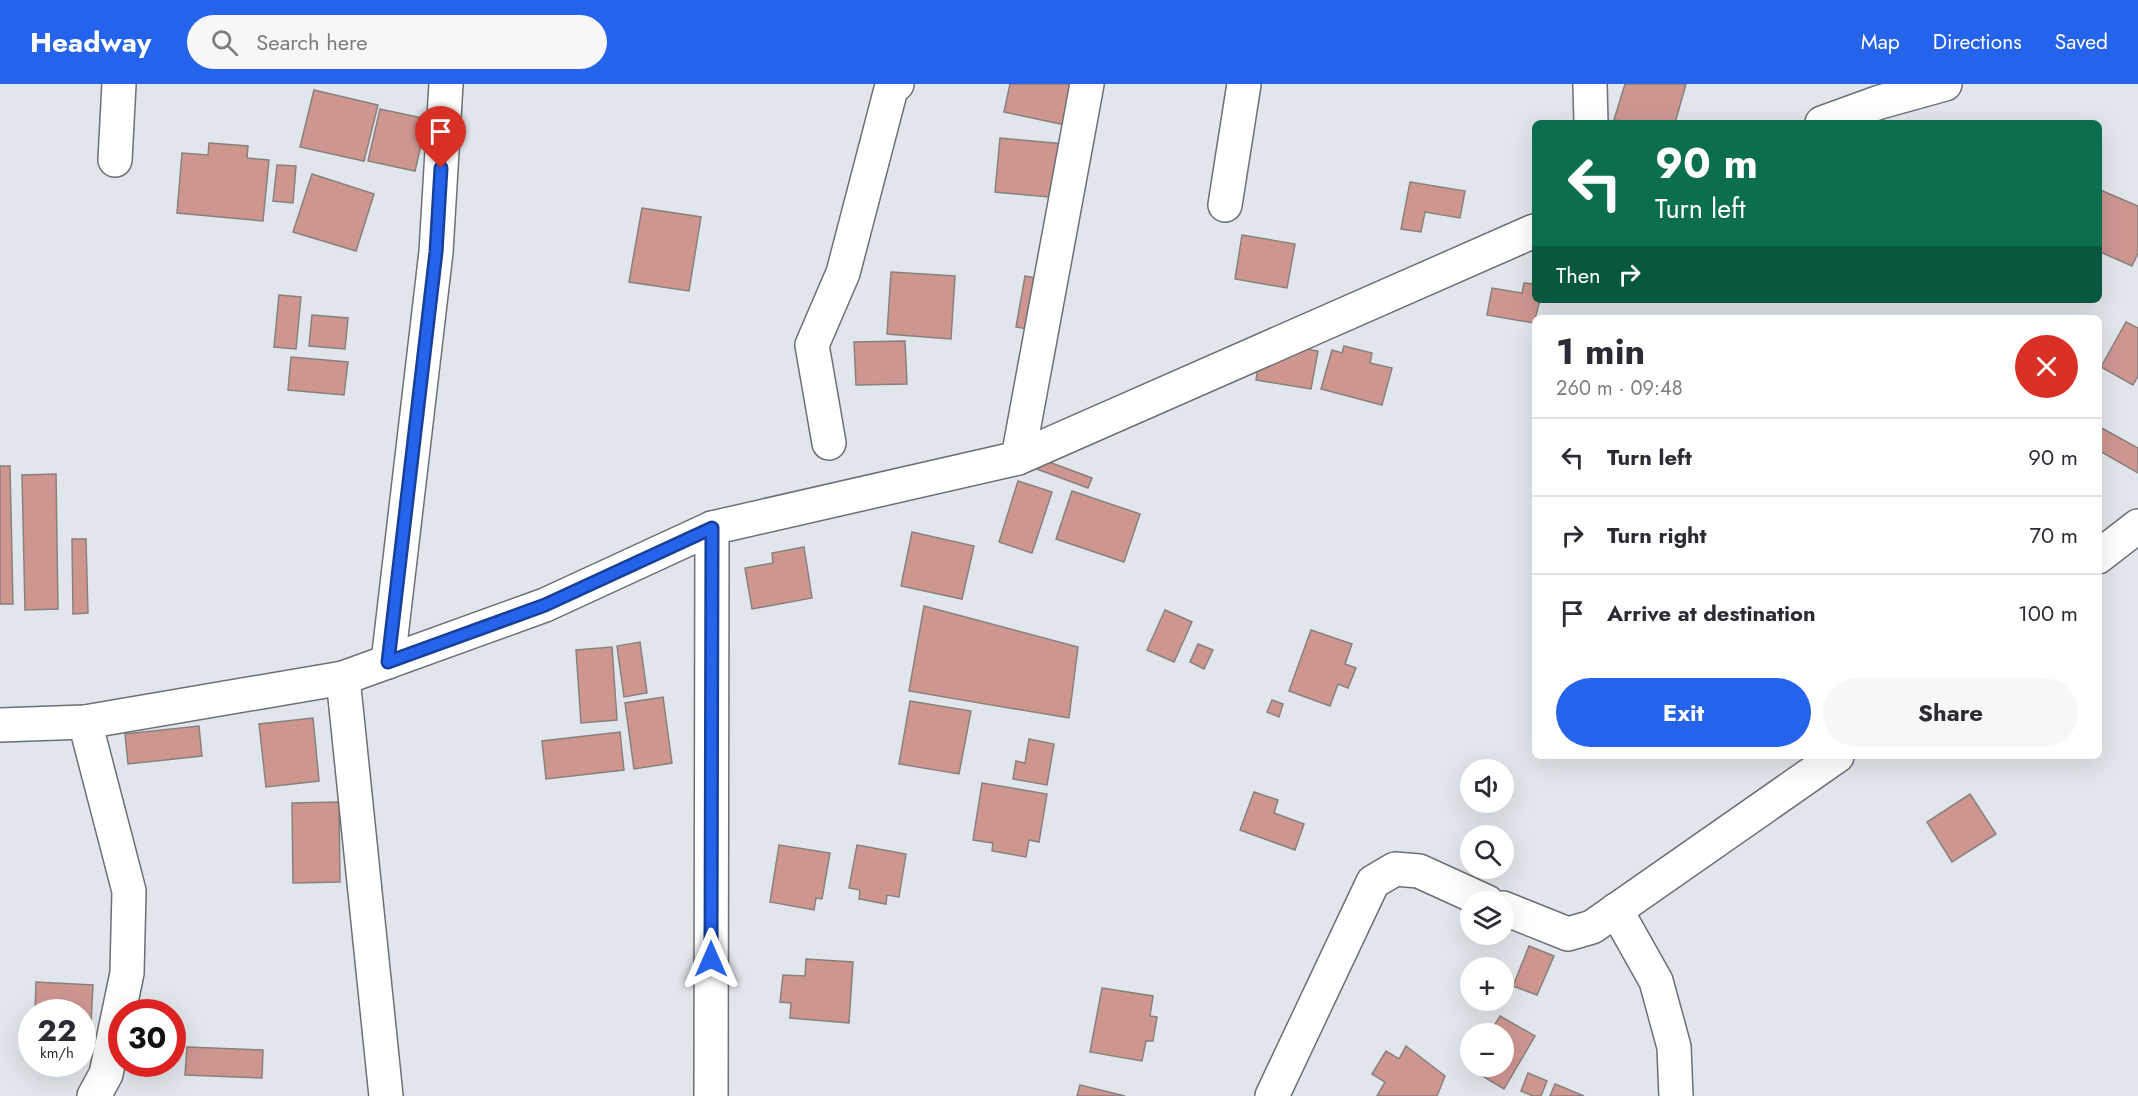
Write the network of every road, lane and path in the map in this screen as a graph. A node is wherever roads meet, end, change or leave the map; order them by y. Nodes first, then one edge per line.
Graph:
1 (119, 84) edge
2 (446, 84) edge
3 (1087, 84) edge
4 (1244, 84) edge
5 (1590, 84) edge
6 (1945, 84) edge
7 (887, 86) edge
8 (1590, 120) edge
9 (1830, 120) edge
10 (115, 160) dead end
11 (1225, 205) dead end
12 (1532, 232) edge
13 (829, 443) dead end
14 (1018, 458) junction
15 (2138, 526) edge
16 (712, 528) junction
17 (2102, 554) edge
18 (388, 662) junction
19 (343, 678) junction
20 (85, 722) junction
21 (0, 725) edge
22 (1833, 759) edge
23 (1463, 891) edge
24 (1616, 910) junction
25 (1514, 912) edge
26 (94, 1096) edge
27 (386, 1096) edge
28 (711, 1096) edge
29 (1272, 1096) edge
30 (1676, 1096) edge

1 - 10 street
2 - 18 street
3 - 14 street
4 - 11 street
5 - 8 street
6 - 9 street
7 - 13 street
12 - 14 street
14 - 16 street
15 - 17 street
16 - 18 street
16 - 28 street
18 - 19 street
19 - 20 street
19 - 27 street
20 - 21 street
20 - 26 street
22 - 24 street
23 - 29 street
24 - 25 street
24 - 30 street

